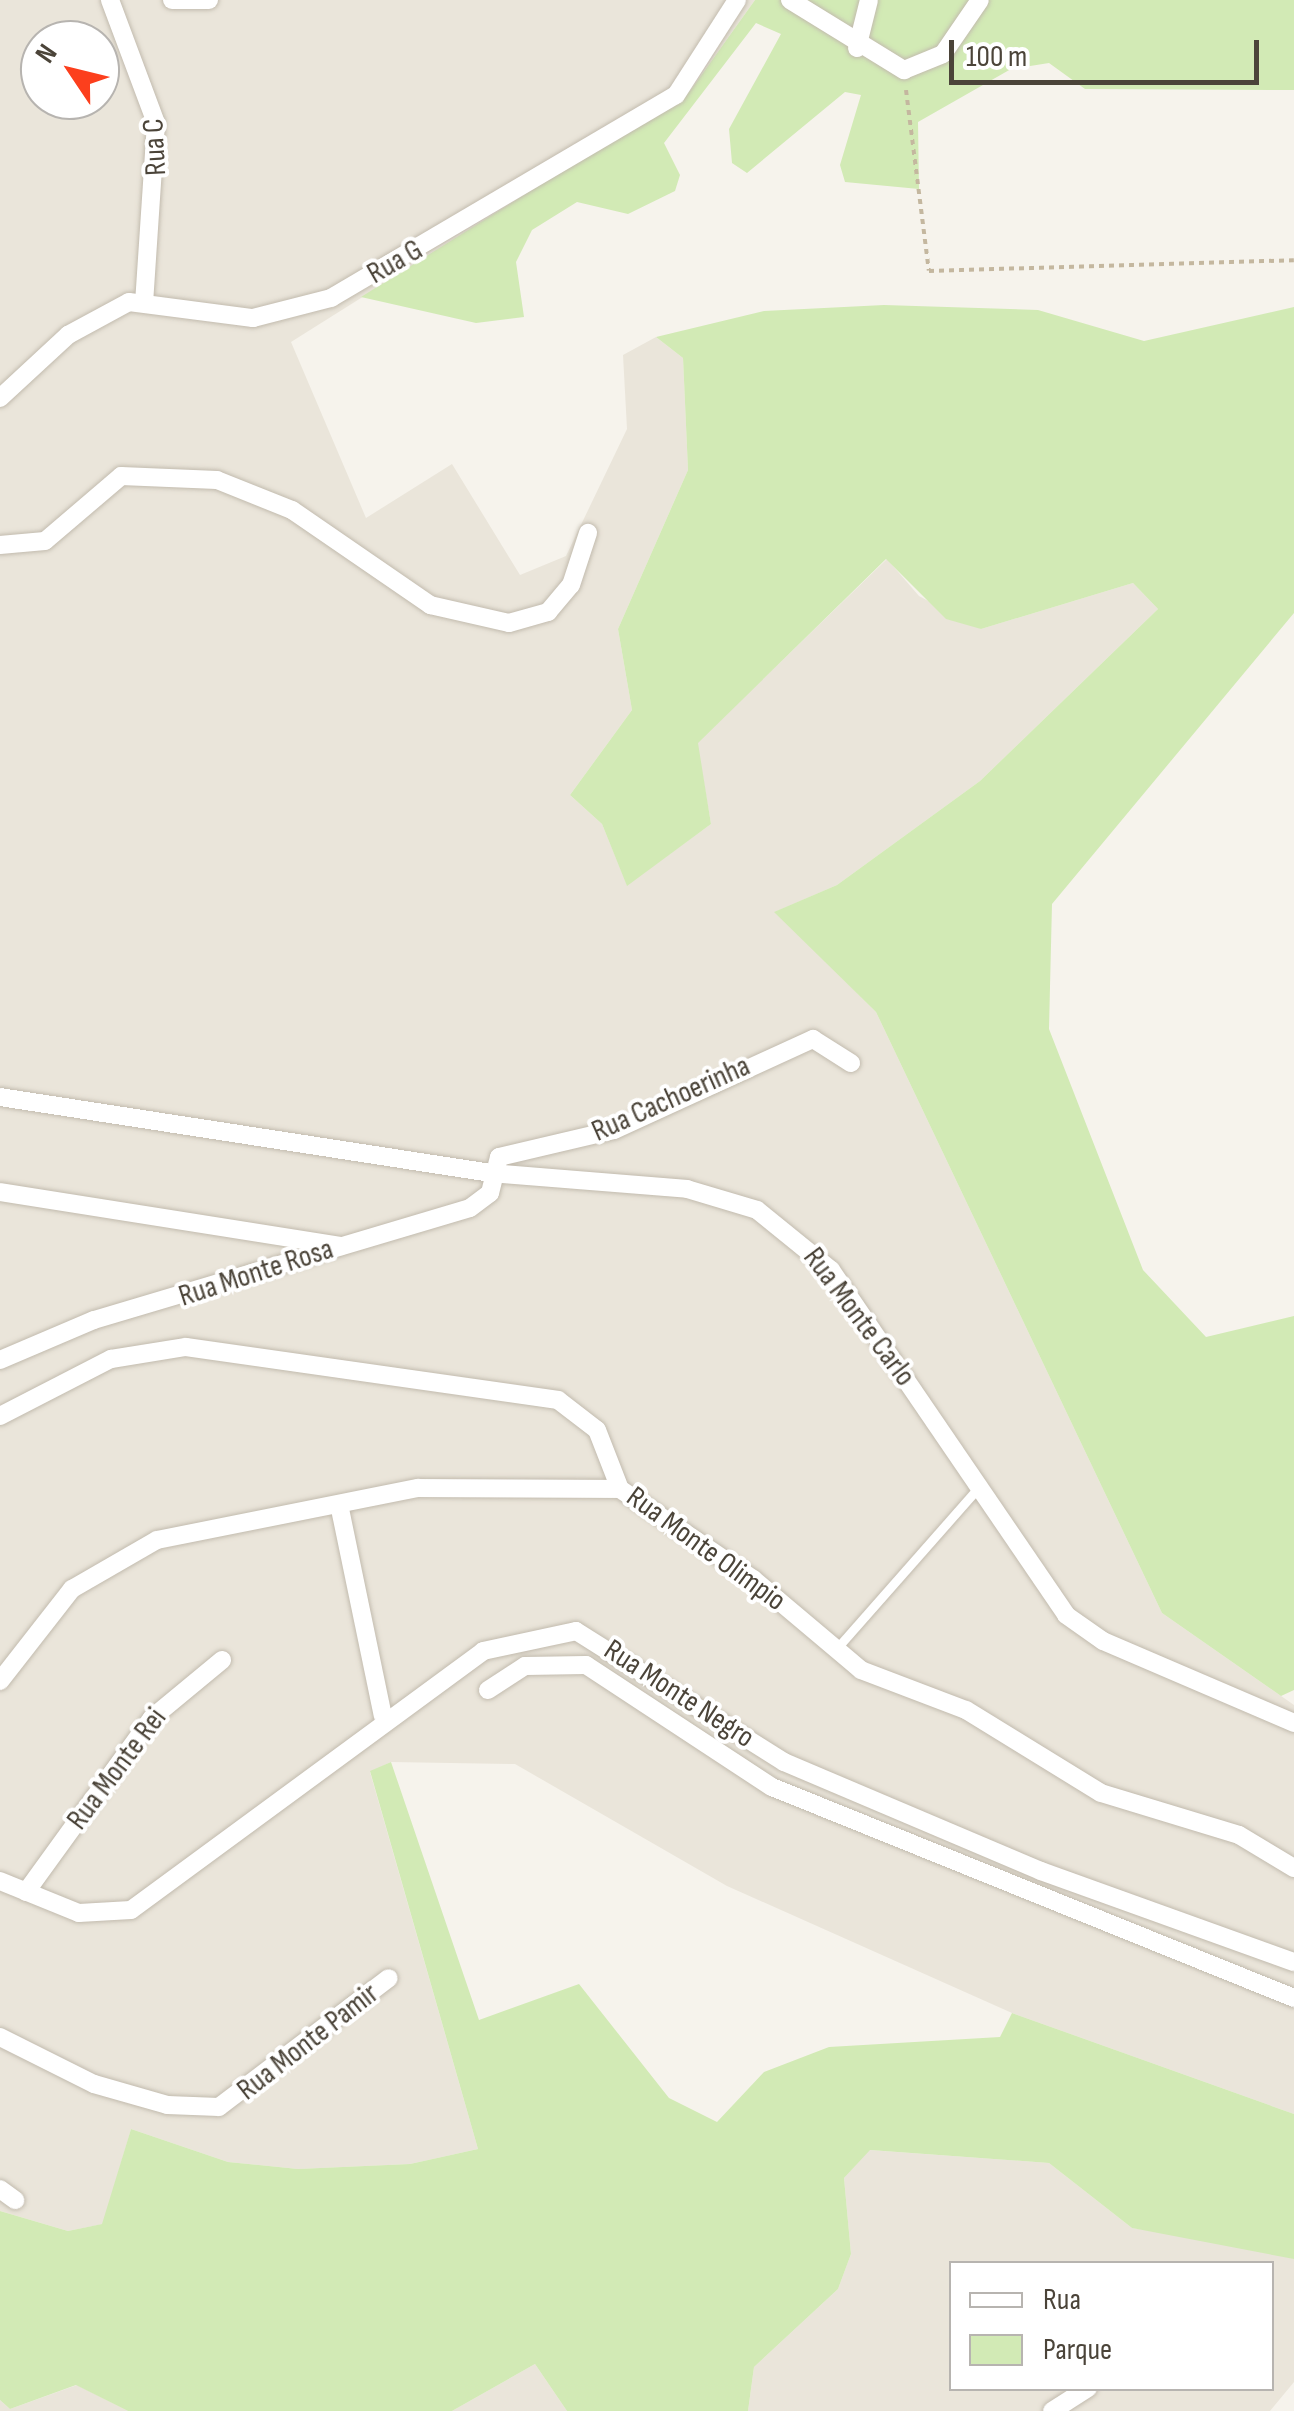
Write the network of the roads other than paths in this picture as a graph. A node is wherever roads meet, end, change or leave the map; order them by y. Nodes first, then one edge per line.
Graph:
1 (110, 0) edge
2 (172, 0) edge
3 (209, 0) edge
4 (737, 0) edge
5 (790, 0) edge
6 (870, 0) edge
7 (980, 0) edge
8 (857, 48) junction
9 (144, 302) junction
10 (0, 398) edge
11 (588, 533) dead end
12 (0, 545) edge
13 (851, 1062) dead end
14 (0, 1097) edge
15 (490, 1172) junction
16 (0, 1192) edge
17 (341, 1246) junction
18 (0, 1360) edge
19 (0, 1416) edge
20 (980, 1486) junction
21 (620, 1489) junction
22 (340, 1509) junction
23 (837, 1648) junction
24 (222, 1660) dead end
25 (0, 1681) edge
26 (488, 1690) dead end
27 (383, 1716) junction
28 (1294, 1723) edge
29 (1294, 1868) edge
30 (0, 1881) edge
31 (26, 1892) junction
32 (1294, 1962) edge
33 (390, 1978) dead end
34 (1294, 1998) edge
35 (0, 2037) edge
36 (1083, 2391) edge
37 (1052, 2411) edge

1 - 9 street, Rua C
2 - 3 street
4 - 9 street, Rua G
5 - 8 street
6 - 8 street
7 - 8 street
9 - 10 street, Rua G
11 - 12 street
13 - 15 street, Rua Cachoerinha
14 - 15 street, Rua Monte Carlo
15 - 17 street, Rua Monte Rosa
15 - 20 street, Rua Monte Carlo
16 - 17 street
17 - 18 street, Rua Monte Rosa
19 - 21 street, Rua Monte Olimpio
20 - 23 lane
20 - 28 street, Rua Monte Carlo
21 - 22 street
21 - 23 street, Rua Monte Olimpio
22 - 25 street
22 - 27 street
23 - 29 street, Rua Monte Olimpio
24 - 31 street, Rua Monte Rei
26 - 34 street
27 - 31 street, Rua Monte Negro
27 - 32 street, Rua Monte Negro
30 - 31 street, Rua Monte Negro
33 - 35 street, Rua Monte Pamir
36 - 37 street

